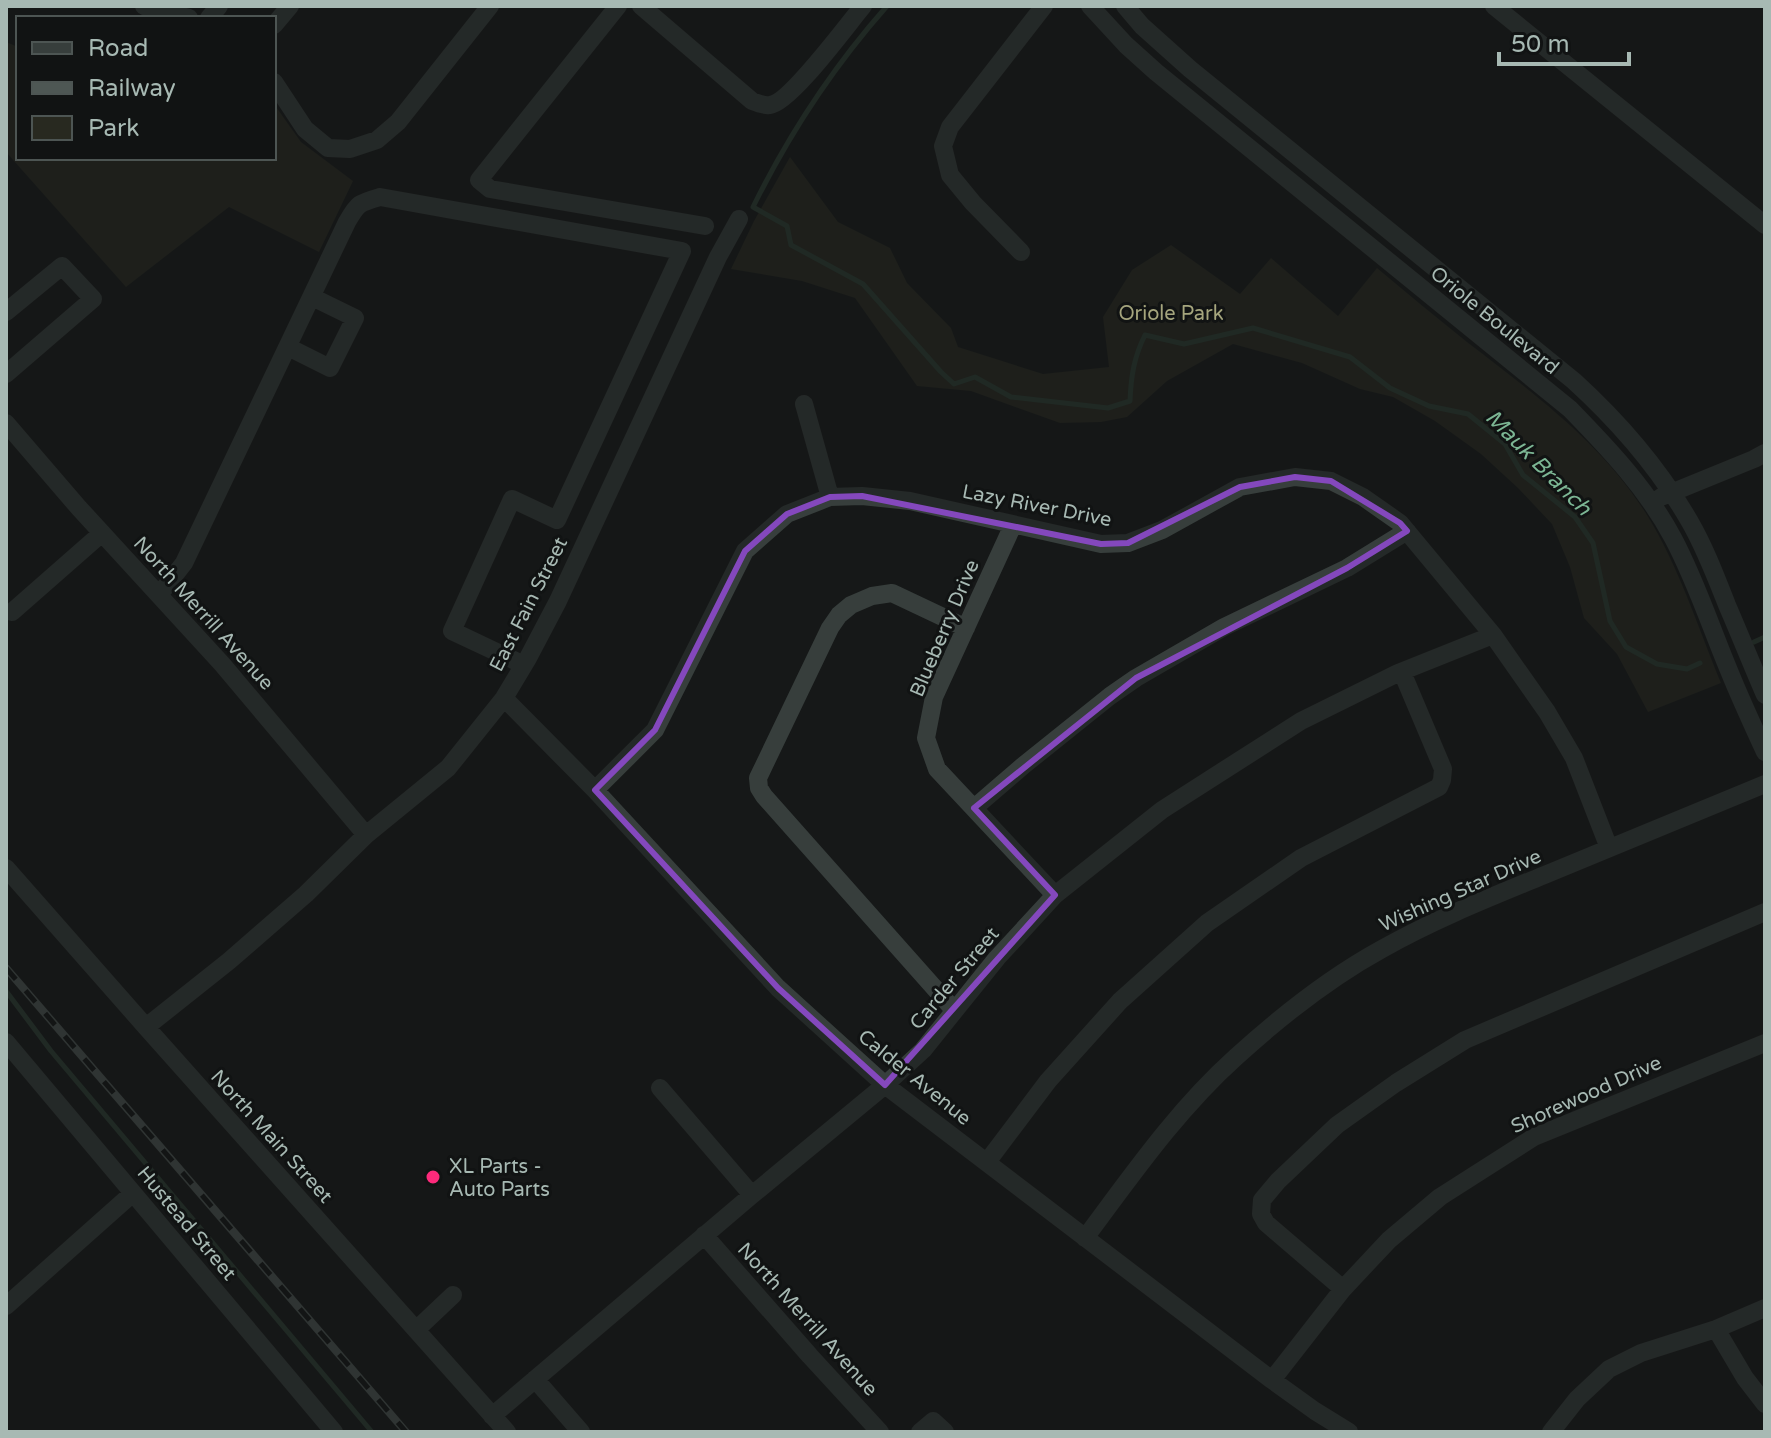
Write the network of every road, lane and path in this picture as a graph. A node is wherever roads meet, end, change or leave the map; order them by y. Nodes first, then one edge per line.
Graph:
1 (144, 6) edge
2 (290, 6) edge
3 (490, 6) edge
4 (618, 6) edge
5 (641, 6) edge
6 (863, 6) edge
7 (1044, 6) edge
8 (1090, 6) edge
9 (1125, 6) edge
10 (1494, 6) edge
11 (182, 16) edge
12 (276, 23) edge
13 (276, 85) edge
14 (739, 219) dead end
15 (1765, 225) edge
16 (705, 226) dead end
17 (682, 251) junction
18 (1021, 252) dead end
19 (714, 267) junction
20 (312, 297) junction
21 (6, 312) edge
22 (288, 347) junction
23 (6, 374) edge
24 (804, 404) dead end
25 (6, 423) edge
26 (1765, 453) edge
27 (1672, 492) junction
28 (830, 497) junction
29 (1651, 502) junction
30 (1013, 525) junction
31 (1407, 531) junction
32 (102, 533) junction
33 (159, 595) junction
34 (12, 612) dead end
35 (966, 628) junction
36 (1493, 635) junction
37 (524, 665) junction
38 (1402, 672) junction
39 (1765, 695) edge
40 (504, 698) junction
41 (1765, 752) edge
42 (1765, 784) edge
43 (595, 790) junction
44 (974, 808) junction
45 (366, 835) junction
46 (1609, 848) junction
47 (6, 868) edge
48 (1055, 895) junction
49 (1765, 912) edge
50 (954, 1010) junction
51 (146, 1027) junction
52 (6, 1042) edge
53 (1765, 1043) edge
54 (885, 1085) junction
55 (660, 1088) dead end
56 (987, 1162) junction
57 (133, 1193) junction
58 (752, 1195) junction
59 (704, 1235) junction
60 (1085, 1238) junction
61 (1343, 1289) junction
62 (453, 1295) dead end
63 (6, 1306) edge
64 (1765, 1308) edge
65 (1716, 1329) junction
66 (416, 1330) junction
67 (535, 1379) junction
68 (1272, 1380) junction
69 (1765, 1404) edge
70 (492, 1416) junction
71 (334, 1432) edge
72 (507, 1432) edge
73 (581, 1432) edge
74 (880, 1432) edge
75 (920, 1432) edge
76 (945, 1432) edge
77 (1349, 1432) edge
78 (1551, 1432) edge

1 - 11 street
2 - 12 street
3 - 13 street
4 - 16 street
5 - 6 street
7 - 18 street
8 - 29 street, Oriole Boulevard
9 - 27 street, Oriole Boulevard
10 - 15 street
14 - 19 street, East Fain Street
17 - 19 street
17 - 20 street
17 - 37 street
19 - 37 street, East Fain Street
20 - 22 street
20 - 22 street
21 - 23 street
22 - 33 street
24 - 28 street
25 - 32 street, North Merrill Avenue
26 - 27 street
27 - 29 street
27 - 39 street, Oriole Boulevard
28 - 30 street, Lazy River Drive
28 - 43 street, Lazy River Drive
29 - 41 street, Oriole Boulevard
30 - 31 street, Lazy River Drive
30 - 35 street, Blueberry Drive
31 - 36 street, Lazy River Drive
31 - 44 street
32 - 33 street, North Merrill Avenue
32 - 34 street
33 - 45 street, North Merrill Avenue
35 - 44 street, Blueberry Drive
35 - 50 street
36 - 38 street, Carder Street
36 - 46 street, Lazy River Drive
37 - 40 street, East Fain Street
38 - 48 street, Carder Street
38 - 56 street
40 - 43 street, Calder Avenue
40 - 45 street, East Fain Street
42 - 46 street, Wishing Star Drive
43 - 54 street, Calder Avenue
44 - 48 street, Blueberry Drive
45 - 51 street, East Fain Street
46 - 60 street, Wishing Star Drive
47 - 51 street, North Main Street
48 - 50 street, Carder Street
49 - 61 street
50 - 54 street, Carder Street
51 - 66 street, North Main Street
52 - 57 street, Hustead Street
53 - 61 street, Shorewood Drive
54 - 56 street, Calder Avenue
54 - 58 street, Carder Street
55 - 58 street
56 - 60 street, Calder Avenue
57 - 63 street
57 - 71 street, Hustead Street
58 - 59 street, Carder Street
59 - 67 street, Carder Street
59 - 74 street, North Merrill Avenue
60 - 68 street, Calder Avenue
61 - 68 street, Shorewood Drive
62 - 66 street
64 - 65 street
65 - 69 street
65 - 78 street
66 - 70 street, North Main Street
67 - 70 street, Carder Street
67 - 73 street
68 - 77 street, Calder Avenue
70 - 72 street, North Main Street
75 - 76 street

